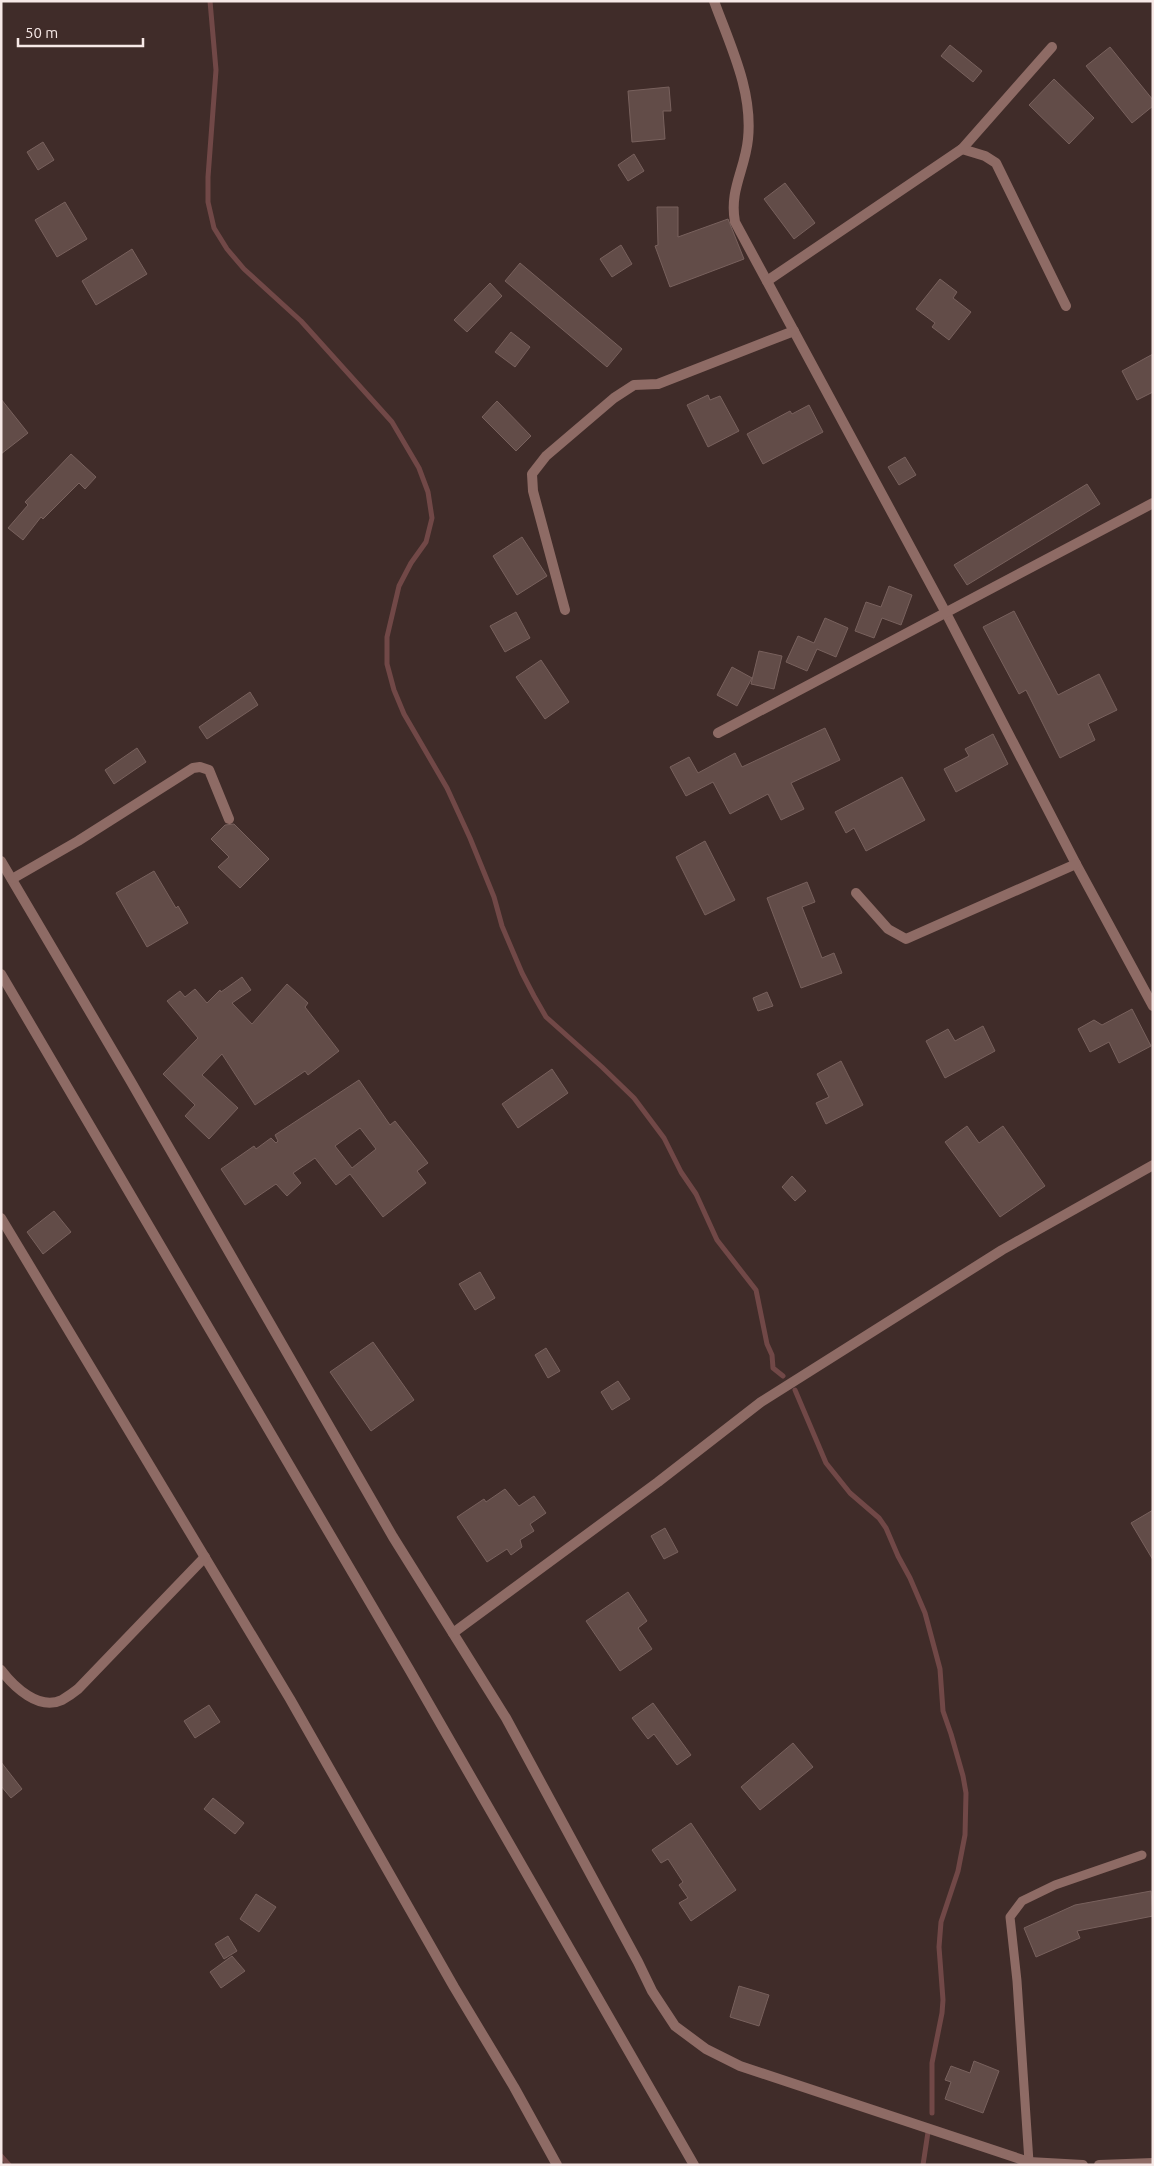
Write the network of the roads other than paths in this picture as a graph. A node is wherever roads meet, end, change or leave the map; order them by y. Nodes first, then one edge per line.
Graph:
1 (714, 1) edge
2 (1052, 47) dead end
3 (962, 149) junction
4 (767, 281) junction
5 (1066, 306) dead end
6 (794, 331) junction
7 (1153, 503) edge
8 (564, 610) dead end
9 (946, 613) junction
10 (718, 733) dead end
11 (229, 818) dead end
12 (1, 861) edge
13 (1076, 864) junction
14 (12, 879) junction
15 (856, 893) dead end
16 (1, 974) edge
17 (1153, 1006) edge
18 (1153, 1165) edge
19 (1, 1218) edge
20 (205, 1557) junction
21 (454, 1634) junction
22 (1, 1670) edge
23 (1142, 1855) dead end
24 (1029, 2162) junction
25 (1153, 2163) edge
26 (557, 2165) edge
27 (694, 2165) edge
28 (1083, 2165) edge
29 (1098, 2165) edge

1 - 4 street
2 - 3 street
3 - 4 street
3 - 5 street
4 - 6 street
6 - 8 street
6 - 9 street
7 - 9 street
9 - 10 street
9 - 13 street
11 - 14 street
12 - 14 street
13 - 15 street
13 - 17 street
14 - 21 street
16 - 27 street
18 - 21 street
19 - 20 street
20 - 22 street
20 - 26 street
21 - 24 street
23 - 24 lane
24 - 28 street
25 - 29 street

